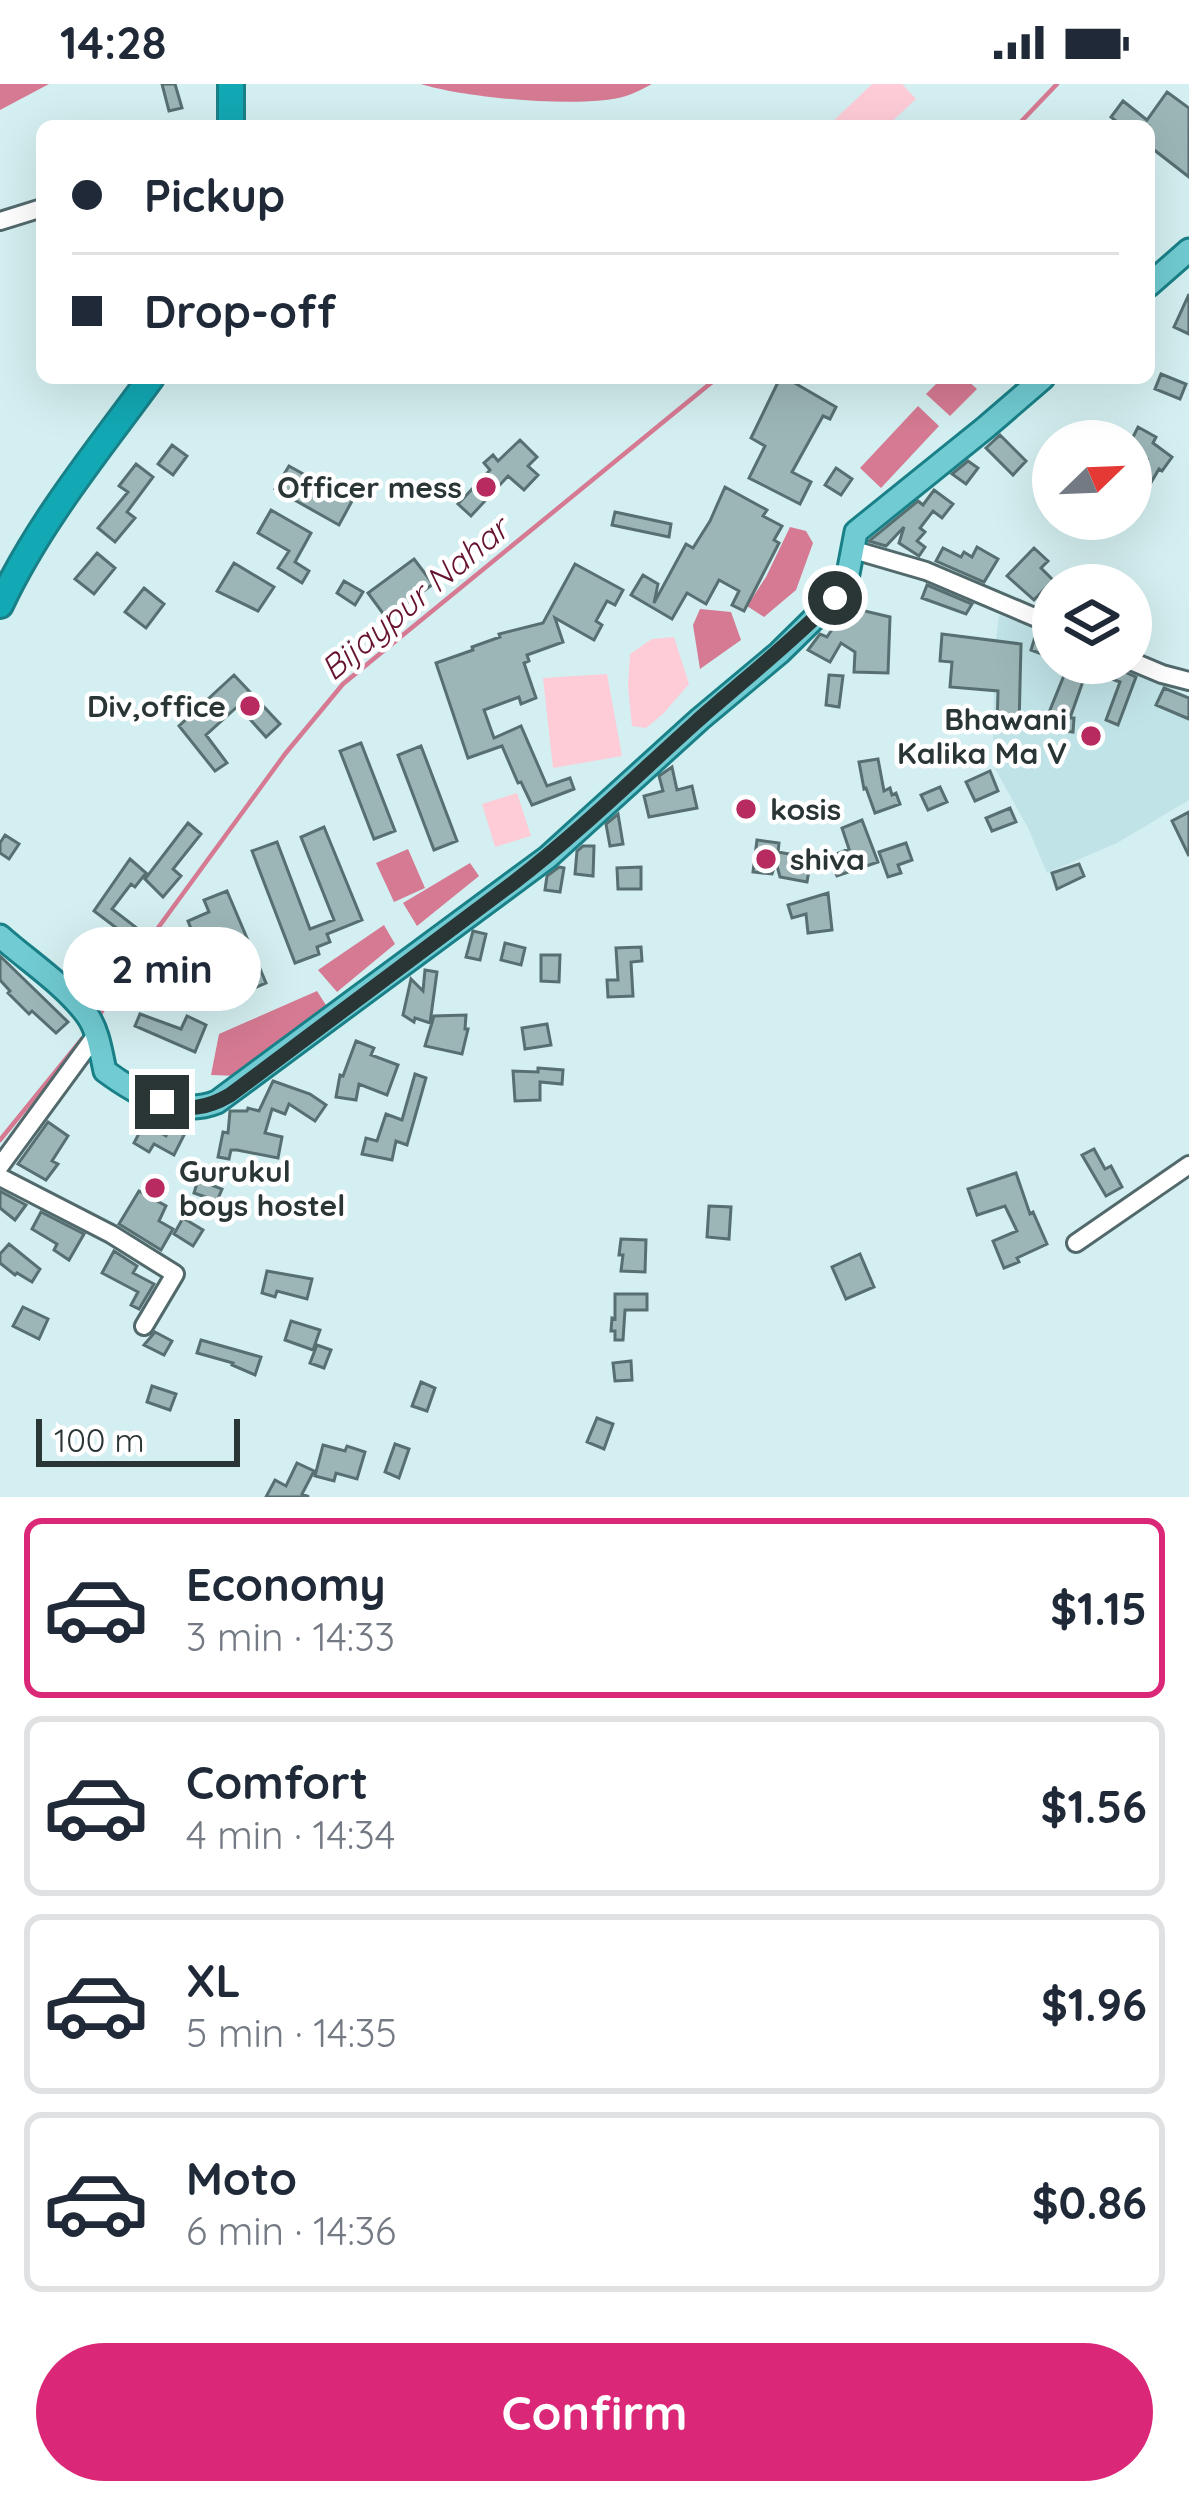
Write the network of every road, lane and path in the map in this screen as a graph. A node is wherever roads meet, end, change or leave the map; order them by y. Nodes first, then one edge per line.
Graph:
1 (231, 84) edge
2 (231, 120) edge
3 (36, 210) edge
4 (0, 220) edge
5 (1189, 250) edge
6 (1155, 280) edge
7 (147, 384) edge
8 (1035, 384) edge
9 (854, 550) junction
10 (0, 605) edge
11 (1032, 616) edge
12 (1152, 670) edge
13 (1189, 681) edge
14 (0, 936) edge
15 (96, 1035) junction
16 (1189, 1165) edge
17 (0, 1166) edge
18 (0, 1177) edge
19 (1076, 1243) dead end
20 (144, 1327) dead end

1 - 2 highway
3 - 4 street
5 - 6 main road
7 - 10 highway
8 - 9 main road
9 - 11 street
9 - 15 main road
12 - 13 street
14 - 15 main road
15 - 17 street
16 - 19 street
18 - 20 street

